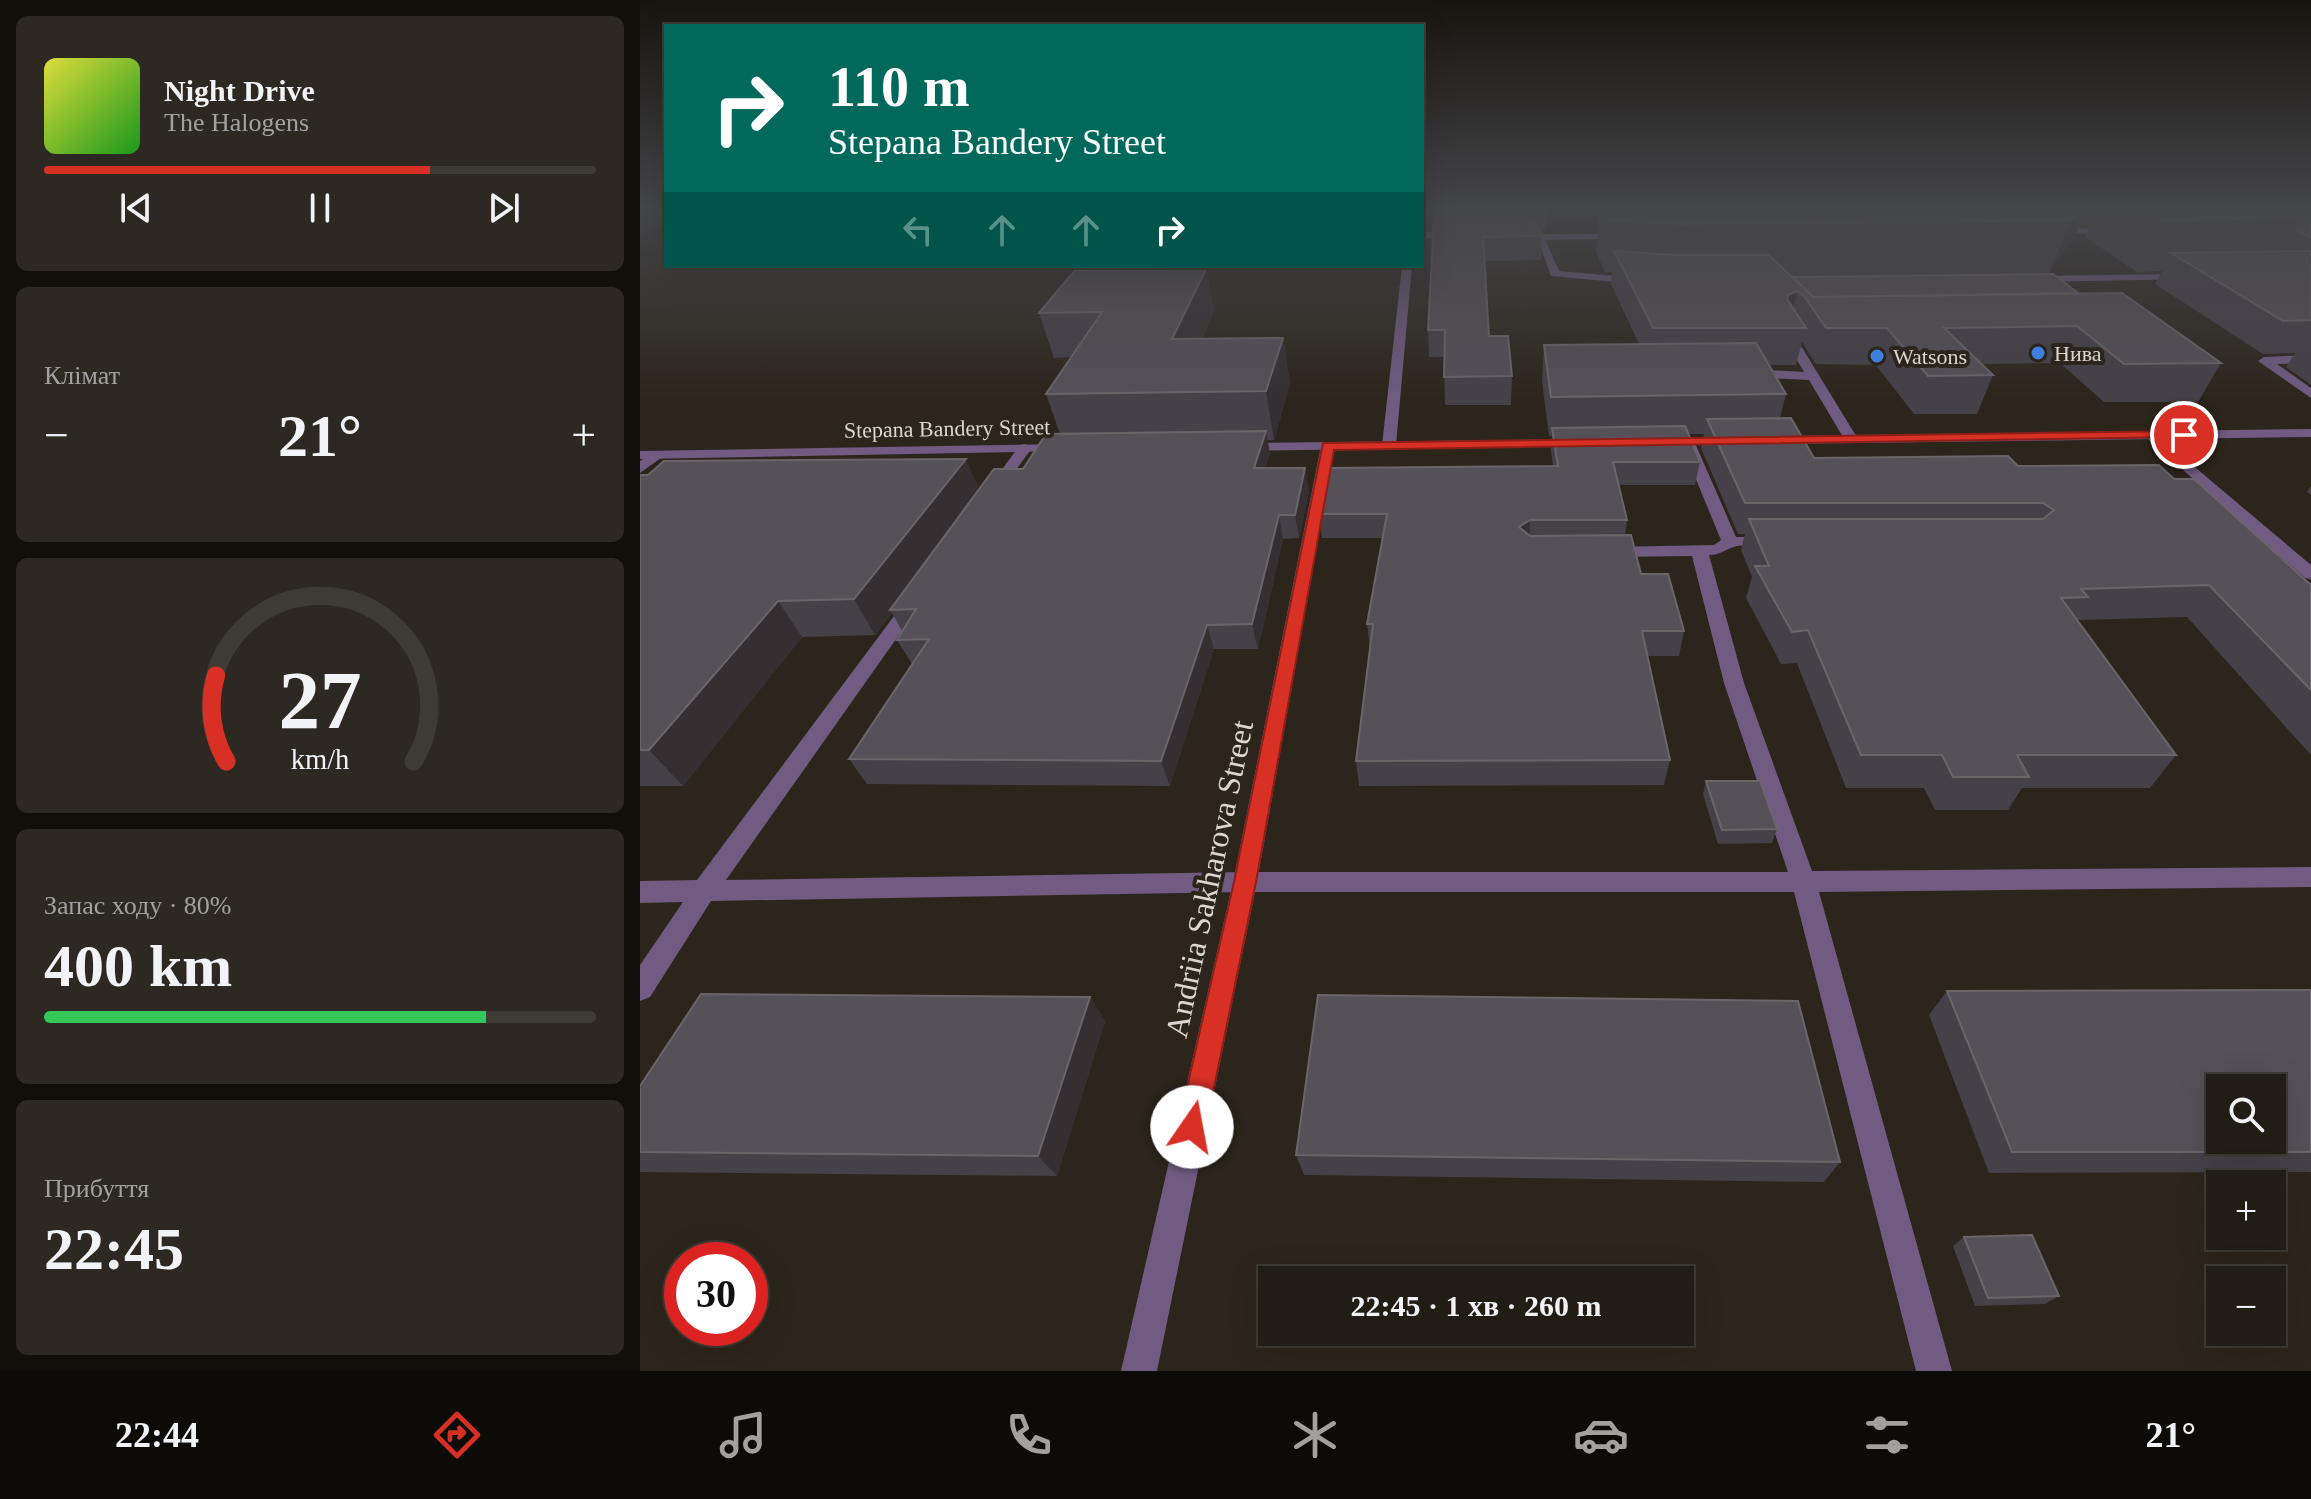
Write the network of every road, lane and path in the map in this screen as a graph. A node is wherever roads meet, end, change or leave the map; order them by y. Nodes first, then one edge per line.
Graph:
1 (1406, 272) edge
2 (1554, 272) edge
3 (2203, 277) edge
4 (2014, 280) edge
5 (1655, 282) edge
6 (1787, 333) edge
7 (2311, 359) edge
8 (1740, 373) edge
9 (1812, 376) junction
10 (2311, 394) edge
11 (2311, 433) edge
12 (2152, 435) junction
13 (1851, 439) junction
14 (1762, 440) edge
15 (1687, 441) edge
16 (1593, 443) edge
17 (1389, 445) junction
18 (1328, 446) junction
19 (1232, 447) edge
20 (1025, 448) junction
21 (1072, 448) edge
22 (648, 455) edge
23 (640, 468) edge
24 (979, 512) edge
25 (1730, 542) junction
26 (1791, 542) edge
27 (1699, 551) junction
28 (1591, 552) edge
29 (2311, 574) edge
30 (923, 588) edge
31 (2311, 877) edge
32 (1245, 882) junction
33 (1804, 882) junction
34 (640, 892) edge
35 (703, 892) junction
36 (640, 988) edge
37 (1139, 1371) edge
38 (1934, 1371) edge

1 - 17 street
2 - 5 street
3 - 4 street
6 - 9 street
7 - 10 street
8 - 9 street
9 - 13 street
11 - 12 street
12 - 13 street
12 - 29 street
13 - 14 street
15 - 25 street
16 - 17 street
17 - 18 street
18 - 19 street
18 - 32 street, Andriia Sakharova Street
20 - 21 street, Stepana Bandery Street
20 - 22 street, Stepana Bandery Street
20 - 24 street
22 - 23 street
25 - 26 street
25 - 27 street
27 - 28 street
27 - 33 street
30 - 35 street
31 - 33 street
32 - 33 street
32 - 35 street
32 - 37 street, Andriia Sakharova Street
33 - 38 street
34 - 35 street
35 - 36 street

